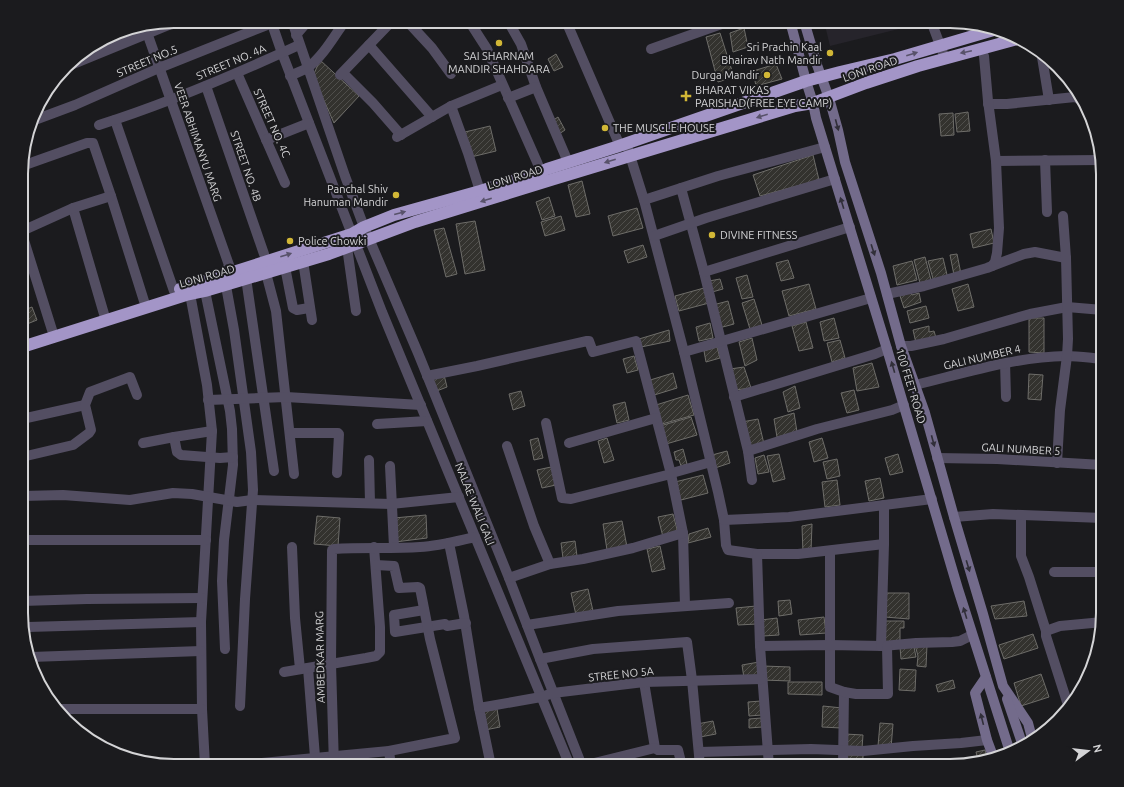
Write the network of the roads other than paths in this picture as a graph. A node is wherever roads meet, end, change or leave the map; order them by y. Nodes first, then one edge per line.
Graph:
1 (256, 28) edge
2 (273, 28) edge
3 (294, 28) edge
4 (304, 28) edge
5 (340, 28) edge
6 (385, 28) edge
7 (413, 28) edge
8 (473, 28) edge
9 (512, 28) edge
10 (569, 28) edge
11 (711, 28) edge
12 (792, 28) edge
13 (806, 28) edge
14 (934, 28) edge
15 (146, 31) edge
16 (985, 32) edge
17 (298, 40) junction
18 (1010, 41) edge
19 (369, 45) junction
20 (940, 46) junction
21 (651, 50) dead end
22 (282, 53) junction
23 (984, 56) dead end
24 (945, 58) junction
25 (84, 59) edge
26 (1043, 61) edge
27 (159, 68) junction
28 (307, 68) junction
29 (236, 73) junction
30 (451, 74) dead end
31 (290, 76) junction
32 (821, 77) junction
33 (806, 81) junction
34 (502, 85) junction
35 (206, 86) junction
36 (536, 87) junction
37 (1074, 97) edge
38 (508, 98) junction
39 (829, 98) junction
40 (171, 100) junction
41 (1049, 100) junction
42 (813, 102) junction
43 (988, 104) junction
44 (451, 106) junction
45 (432, 117) junction
46 (39, 118) edge
47 (115, 120) junction
48 (309, 123) junction
49 (100, 125) dead end
50 (266, 140) junction
51 (825, 147) junction
52 (625, 148) junction
53 (1045, 160) junction
54 (1096, 160) edge
55 (996, 161) junction
56 (568, 162) junction
57 (28, 164) edge
58 (542, 177) junction
59 (835, 179) junction
60 (285, 183) dead end
61 (681, 188) junction
62 (480, 192) junction
63 (111, 196) junction
64 (644, 200) junction
65 (73, 208) junction
66 (1047, 212) dead end
67 (1063, 216) dead end
68 (690, 223) junction
69 (28, 227) edge
70 (364, 227) junction
71 (850, 227) junction
72 (654, 236) junction
73 (370, 238) junction
74 (353, 244) junction
75 (28, 253) edge
76 (264, 254) dead end
77 (1066, 258) junction
78 (303, 261) junction
79 (285, 266) junction
80 (992, 266) junction
81 (704, 272) junction
82 (266, 273) junction
83 (227, 275) junction
84 (246, 278) junction
85 (174, 291) junction
86 (204, 291) junction
87 (190, 294) junction
88 (887, 294) junction
89 (871, 298) junction
90 (144, 301) junction
91 (1067, 307) junction
92 (309, 308) junction
93 (1096, 309) edge
94 (356, 311) dead end
95 (104, 314) junction
96 (312, 320) dead end
97 (52, 330) junction
98 (28, 337) edge
99 (721, 341) junction
100 (28, 345) edge
101 (901, 346) junction
102 (887, 349) junction
103 (684, 352) junction
104 (1067, 356) junction
105 (1096, 358) edge
106 (1005, 362) junction
107 (427, 376) junction
108 (915, 385) junction
109 (899, 390) junction
110 (137, 395) dead end
111 (286, 397) junction
112 (734, 397) junction
113 (1006, 397) dead end
114 (244, 398) junction
115 (264, 398) junction
116 (227, 399) junction
117 (208, 400) junction
118 (85, 405) junction
119 (420, 405) junction
120 (904, 405) junction
121 (28, 418) edge
122 (656, 418) junction
123 (427, 421) junction
124 (546, 423) dead end
125 (377, 424) dead end
126 (212, 431) junction
127 (290, 433) junction
128 (174, 437) junction
129 (143, 443) dead end
130 (569, 443) dead end
131 (507, 446) dead end
132 (748, 451) junction
133 (28, 456) edge
134 (210, 457) junction
135 (233, 457) junction
136 (937, 458) junction
137 (369, 460) dead end
138 (711, 462) junction
139 (1057, 463) junction
140 (1096, 465) edge
141 (390, 466) dead end
142 (274, 472) dead end
143 (337, 473) dead end
144 (294, 474) dead end
145 (671, 474) junction
146 (752, 480) dead end
147 (28, 496) edge
148 (458, 497) junction
149 (208, 498) junction
150 (932, 499) junction
151 (229, 500) junction
152 (252, 500) junction
153 (370, 503) junction
154 (391, 504) junction
155 (884, 505) junction
156 (1021, 515) junction
157 (954, 518) junction
158 (1096, 518) edge
159 (724, 520) junction
160 (683, 534) junction
161 (475, 537) junction
162 (28, 540) edge
163 (206, 540) junction
164 (449, 543) junction
165 (884, 544) junction
166 (292, 547) dead end
167 (374, 547) junction
168 (394, 547) junction
169 (830, 551) junction
170 (757, 554) junction
171 (376, 564) junction
172 (550, 564) junction
173 (1054, 572) dead end
174 (1096, 572) edge
175 (509, 578) junction
176 (202, 598) junction
177 (28, 602) edge
178 (729, 603) dead end
179 (685, 606) junction
180 (424, 610) junction
181 (201, 622) junction
182 (466, 623) junction
183 (1096, 623) edge
184 (527, 625) junction
185 (28, 627) dead end
186 (427, 627) junction
187 (1046, 631) junction
188 (972, 635) junction
189 (829, 645) junction
190 (760, 646) junction
191 (884, 646) junction
192 (225, 649) dead end
193 (201, 651) junction
194 (35, 657) edge
195 (540, 659) junction
196 (331, 664) junction
197 (304, 669) junction
198 (284, 672) dead end
199 (986, 677) junction
200 (762, 679) junction
201 (692, 680) junction
202 (644, 682) junction
203 (1003, 686) junction
204 (844, 692) junction
205 (553, 693) junction
206 (541, 697) junction
207 (1067, 701) edge
208 (240, 706) dead end
209 (479, 708) junction
210 (64, 709) edge
211 (202, 709) junction
212 (1031, 734) edge
213 (987, 740) junction
214 (1021, 740) edge
215 (1008, 747) edge
216 (655, 748) junction
217 (389, 750) junction
218 (768, 751) junction
219 (843, 751) junction
220 (699, 752) junction
221 (992, 753) edge
222 (315, 758) junction
223 (205, 759) edge
224 (306, 759) edge
225 (321, 759) edge
226 (334, 759) edge
227 (344, 759) edge
228 (390, 759) edge
229 (490, 759) edge
230 (567, 759) edge
231 (579, 759) edge
232 (610, 759) edge
233 (680, 759) edge
234 (700, 759) edge
235 (769, 759) edge
236 (843, 759) edge

1 - 27 street, STREET NO.5
2 - 22 street
3 - 17 street
4 - 17 street
5 - 28 street
6 - 19 street
7 - 30 street
8 - 34 street
9 - 36 street
10 - 52 street
11 - 21 street
12 - 33 main road, 100 FEET ROAD
13 - 32 main road, 100 FEET ROAD
14 - 20 street
15 - 25 street
15 - 27 street, VEER ABHIMANYU MARG
16 - 20 highway, LONI ROAD
17 - 22 street, STREET NO. 4A
17 - 28 street
18 -> 24 highway, LONI ROAD
19 - 45 street
19 - 45 street
20 - 24 street
32 -> 20 highway, LONI ROAD
22 - 29 street, STREET NO. 4A
22 - 31 street
23 - 43 street
24 - 39 highway, LONI ROAD
26 - 41 street
27 - 40 street, VEER ABHIMANYU MARG
27 - 46 street, STREET NO.5
28 - 31 street
28 - 70 street
29 - 35 street, STREET NO. 4A
29 - 50 street, STREET NO. 4C
31 - 48 street
32 - 33 highway, LONI ROAD
32 - 39 main road, 100 FEET ROAD
33 - 42 main road, 100 FEET ROAD
33 - 52 highway, LONI ROAD
34 - 38 street
34 - 44 street
35 - 40 street, STREET NO. 4A
35 - 76 street, STREET NO. 4B
36 - 38 street
36 - 56 street
37 - 41 street
38 - 58 street
39 - 42 highway, LONI ROAD
39 -> 88 main road, 100 FEET ROAD
40 - 47 street, STREET NO. 4A
40 - 83 street, VEER ABHIMANYU MARG
41 - 43 street
42 - 51 main road, 100 FEET ROAD
42 -> 52 highway, LONI ROAD
43 - 55 street
44 - 45 street
44 - 62 street
47 - 49 street, STREET NO. 4A
47 - 85 street
48 - 50 street
48 - 74 street
50 - 60 street, STREET NO. 4C
51 - 59 main road, 100 FEET ROAD
51 - 61 street
52 - 56 highway, LONI ROAD
52 -> 58 highway, LONI ROAD
52 - 64 street
53 - 54 street
53 - 55 street
53 - 66 street
55 - 80 street
56 - 58 highway, LONI ROAD
57 - 63 street
58 - 62 highway, LONI ROAD
58 -> 73 highway, LONI ROAD
59 - 68 street
71 -> 59 main road, 100 FEET ROAD
61 - 64 street
61 - 68 street
70 -> 62 highway, LONI ROAD
63 - 65 street
63 - 90 street
64 - 72 street
65 - 69 street
65 - 95 street
67 - 77 street
68 - 72 street
68 - 81 street
70 - 73 street
70 - 74 highway, LONI ROAD
71 - 81 street
71 - 89 main road, 100 FEET ROAD
72 - 103 street
73 - 74 highway, LONI ROAD
73 - 107 street
74 - 78 highway, LONI ROAD
83 -> 74 highway, LONI ROAD
74 - 94 street
74 - 119 street, NALAE WALI GALI
75 - 97 street
77 - 80 street
77 - 91 street
78 - 79 highway, LONI ROAD
78 - 92 street
79 - 82 highway, LONI ROAD
79 - 92 street
80 - 88 street
81 - 99 street
82 - 84 highway, LONI ROAD
82 - 111 street
83 - 84 highway, LONI ROAD
83 - 85 highway, LONI ROAD
83 - 86 highway, LONI ROAD
83 - 114 street, VEER ABHIMANYU MARG
84 - 115 street
85 - 90 highway, LONI ROAD
86 - 87 highway, LONI ROAD
86 - 116 street
87 - 100 highway, LONI ROAD
87 - 117 street
88 - 101 main road, 100 FEET ROAD
89 - 99 street
89 - 102 main road, 100 FEET ROAD
90 - 95 highway, LONI ROAD
91 - 93 street
91 - 101 street
91 - 104 street
92 - 96 street
95 - 97 highway, LONI ROAD
97 - 98 highway, LONI ROAD
99 - 103 street
99 - 112 street
101 - 108 main road, 100 FEET ROAD
109 -> 102 main road, 100 FEET ROAD
102 - 112 street
103 - 138 street
104 - 105 street, GALI NUMBER 4
104 - 106 street, GALI NUMBER 4
104 - 139 street
106 - 108 street, GALI NUMBER 4
106 - 113 street
107 - 122 street
107 - 175 street
108 - 109 main road
108 -> 136 main road, 100 FEET ROAD
109 - 120 main road, 100 FEET ROAD
110 - 118 street
111 - 115 street
111 - 119 street
111 - 127 street
112 - 132 street
114 - 115 street
114 - 116 street
114 - 152 street, VEER ABHIMANYU MARG
115 - 142 street
116 - 117 street
116 - 135 street
117 - 126 street
118 - 121 street
118 - 133 street
119 - 123 street, NALAE WALI GALI
120 - 132 street
120 - 150 main road, 100 FEET ROAD
122 - 130 street
122 - 145 street
123 - 125 street
123 - 148 street, NALAE WALI GALI
124 - 145 street
126 - 128 street
126 - 134 street
127 - 143 street
127 - 144 street
128 - 129 street
128 - 134 street
131 - 172 street
132 - 146 street
134 - 135 street
134 - 149 street
135 - 151 street
136 - 139 street, GALI NUMBER 5
136 - 157 main road, 100 FEET ROAD
137 - 153 street
138 - 145 street
138 - 159 street
139 - 140 street, GALI NUMBER 5
141 - 154 street
145 - 160 street
147 - 149 street
148 - 154 street
148 - 161 street, NALAE WALI GALI
149 - 151 street
149 - 163 street
150 - 155 street
188 -> 150 main road, 100 FEET ROAD
151 - 152 street
151 - 192 street
152 - 153 street
152 - 208 street, VEER ABHIMANYU MARG
153 - 154 street
154 - 168 street
155 - 159 street
155 - 165 street
156 - 157 street
156 - 158 street
156 - 187 street
157 -> 203 main road, 100 FEET ROAD
159 - 170 street
160 - 172 street
160 - 179 street
161 - 164 street
161 - 206 street, NALAE WALI GALI
162 - 163 street
163 - 176 street
164 - 168 street
164 - 182 street
165 - 169 street
165 - 191 street
166 - 197 street
167 - 168 street
167 - 171 street
167 - 196 street, AMBEDKAR MARG
169 - 170 street
169 - 189 street
170 - 190 street
171 - 180 street
171 - 196 street
172 - 175 street
173 - 174 street
175 - 184 street
176 - 177 street
176 - 181 street
178 - 179 street
179 - 184 street
180 - 186 street
180 - 186 street
181 - 185 street
181 - 193 street
182 - 186 street
182 - 209 street
183 - 187 street
184 - 195 street
186 - 217 street
187 - 207 street
188 - 191 street
188 - 199 main road, 100 FEET ROAD
189 - 190 street
189 - 191 street
189 - 204 street
190 - 200 street
191 - 204 street
193 - 194 street
193 - 211 street
195 - 201 street
195 - 205 street
196 - 197 street
196 - 226 street, AMBEDKAR MARG
197 - 198 street
197 - 222 street
213 -> 199 main road
199 - 215 main road, 100 FEET ROAD
200 - 201 street, STREE NO 5A
200 - 218 street
201 - 202 street, STREE NO 5A
201 - 220 street
202 - 205 street, STREE NO 5A
202 - 216 street
203 - 212 main road, 100 FEET ROAD
203 - 214 main road
204 - 219 street
205 - 206 street, STREE NO 5A
205 - 231 street
206 - 209 street, STREE NO 5A
206 - 230 street, NALAE WALI GALI
209 - 229 street
210 - 211 street
211 - 223 street
213 - 219 street
213 - 221 main road
216 - 232 street
216 - 233 street
217 - 227 street
217 - 228 street
218 - 219 street
218 - 220 street
218 - 235 street
219 - 236 street
220 - 234 street
222 - 224 street
222 - 225 street

